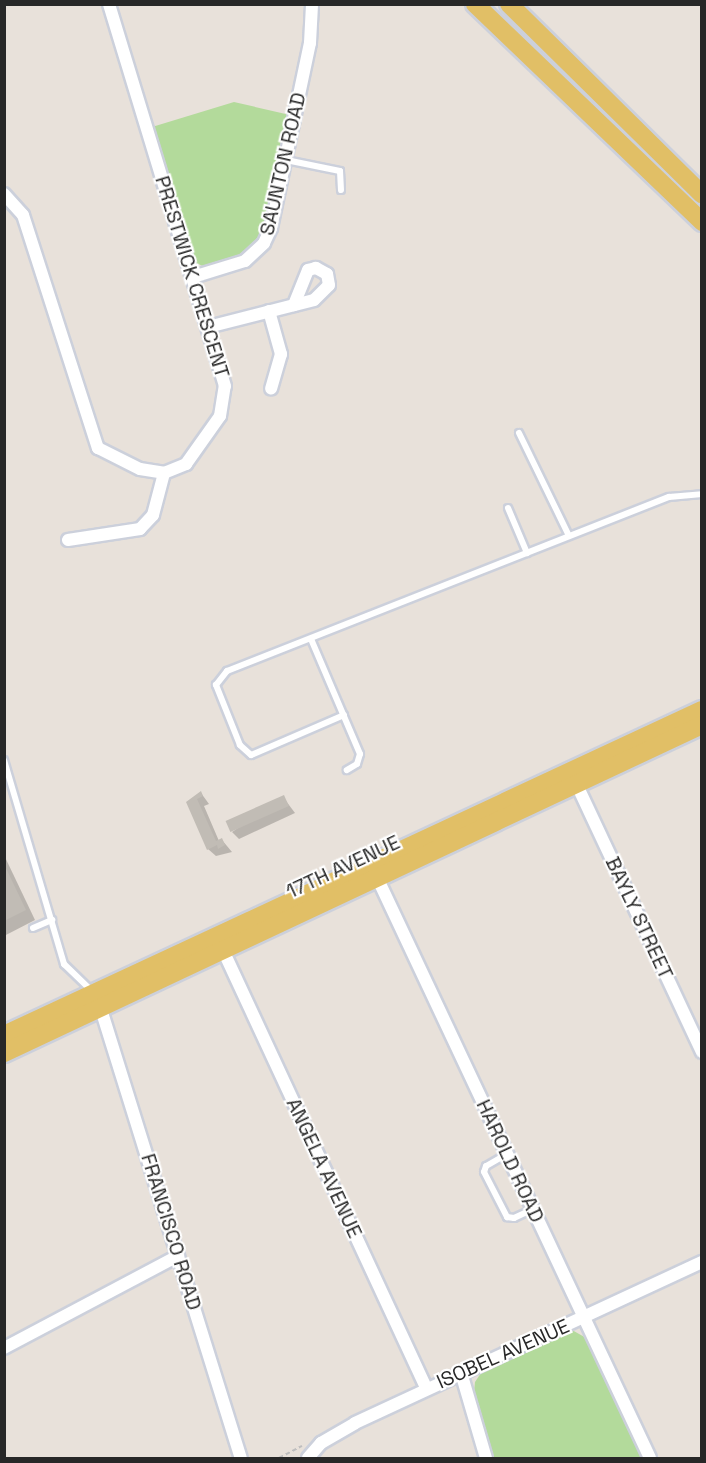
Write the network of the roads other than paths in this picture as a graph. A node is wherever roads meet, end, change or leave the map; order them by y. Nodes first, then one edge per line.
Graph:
1 (109, 4) edge
2 (312, 4) edge
3 (475, 4) edge
4 (509, 4) edge
5 (286, 160) junction
6 (341, 190) dead end
7 (4, 194) edge
8 (702, 194) edge
9 (702, 222) edge
10 (193, 277) junction
11 (294, 305) dead end
12 (269, 311) junction
13 (208, 327) junction
14 (272, 389) dead end
15 (519, 433) dead end
16 (164, 473) junction
17 (702, 494) edge
18 (508, 508) dead end
19 (569, 536) junction
20 (68, 540) dead end
21 (527, 553) junction
22 (311, 639) junction
23 (702, 710) edge
24 (344, 715) junction
25 (702, 725) edge
26 (4, 760) edge
27 (347, 770) dead end
28 (576, 783) junction
29 (373, 870) junction
30 (52, 920) junction
31 (33, 928) dead end
32 (222, 948) junction
33 (97, 999) junction
34 (4, 1035) edge
35 (702, 1052) edge
36 (4, 1053) edge
37 (507, 1154) junction
38 (533, 1209) junction
39 (178, 1256) junction
40 (702, 1262) edge
41 (584, 1317) junction
42 (4, 1348) edge
43 (462, 1376) junction
44 (426, 1388) junction
45 (309, 1456) edge
46 (241, 1458) edge
47 (486, 1458) edge
48 (650, 1458) edge

1 - 10 street, PRESTWICK CRESCENT
2 - 5 street, SAUNTON ROAD
3 - 9 main road
4 - 8 main road
5 - 6 lane
5 - 10 street, SAUNTON ROAD
7 - 16 street
10 - 13 street, PRESTWICK CRESCENT
11 - 12 street
12 - 13 street
12 - 14 street
13 - 16 street, PRESTWICK CRESCENT
15 - 19 lane
16 - 20 street
17 - 19 lane
18 - 21 lane
19 - 21 lane
21 - 22 lane
22 - 24 lane
22 - 24 lane
23 - 29 main road, 17TH AVENUE
24 - 27 lane
25 - 28 main road, 17TH AVENUE
26 - 30 lane
28 - 29 main road, 17TH AVENUE
28 - 35 street, BAYLY STREET
29 - 32 main road, 17TH AVENUE
29 - 33 main road, 17TH AVENUE
29 - 37 street, HAROLD ROAD
30 - 31 lane
30 - 33 lane
32 - 33 main road, 17TH AVENUE
32 - 44 street, ANGELA AVENUE
33 - 34 main road
33 - 36 main road, 17TH AVENUE
33 - 39 street, FRANCISCO ROAD
37 - 38 street, HAROLD ROAD
37 - 38 lane
38 - 41 street, HAROLD ROAD
39 - 42 street
39 - 46 street, FRANCISCO ROAD
40 - 41 street, ISOBEL AVENUE
41 - 43 street, ISOBEL AVENUE
41 - 48 street, HAROLD ROAD
43 - 44 street, ISOBEL AVENUE
43 - 47 street
44 - 45 street, ISOBEL AVENUE

